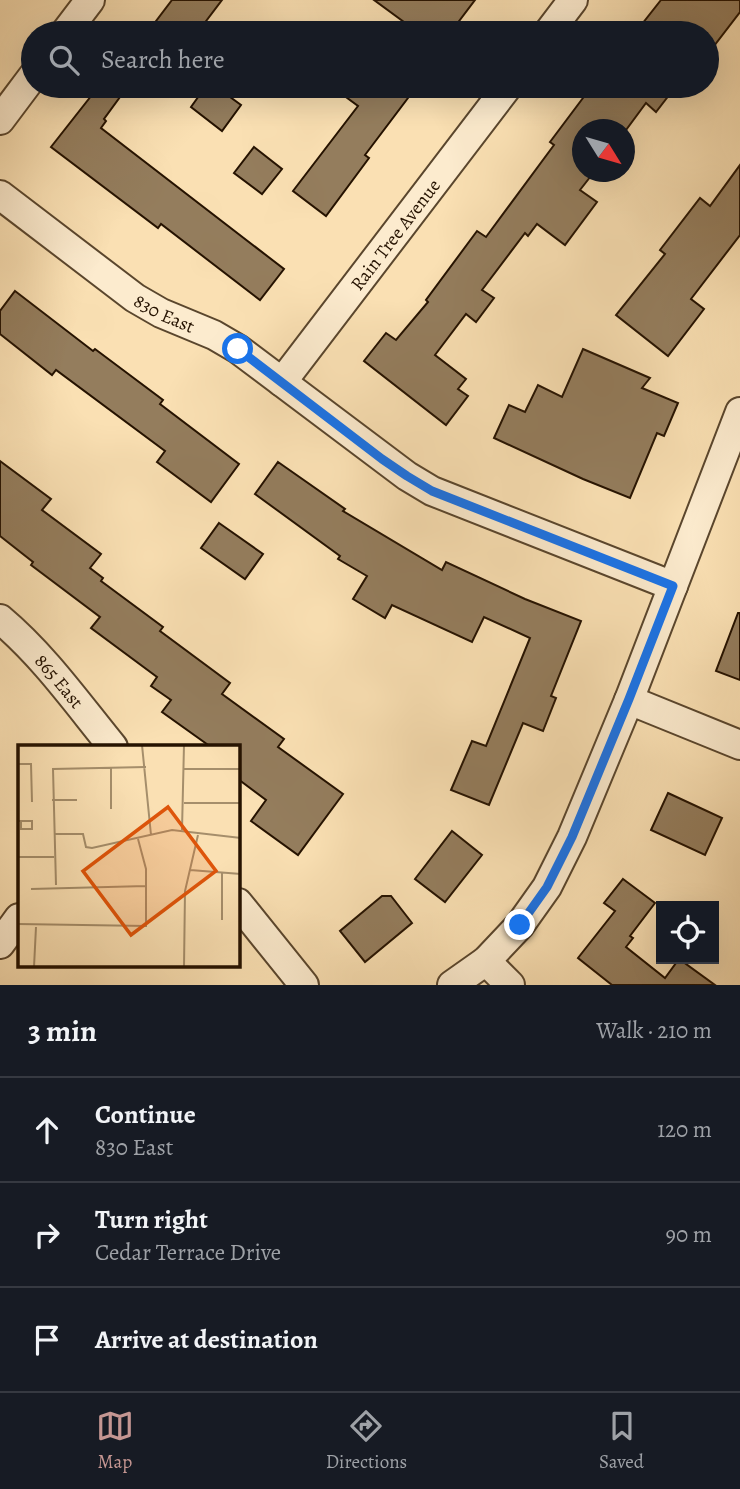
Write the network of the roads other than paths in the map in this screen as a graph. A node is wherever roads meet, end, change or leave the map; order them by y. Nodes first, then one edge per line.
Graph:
1 (90, 0) edge
2 (573, 0) edge
3 (74, 21) edge
4 (557, 21) edge
5 (21, 92) edge
6 (499, 98) edge
7 (0, 120) edge
8 (0, 195) edge
9 (282, 382) junction
10 (740, 412) edge
11 (673, 586) junction
12 (0, 620) edge
13 (629, 699) junction
14 (111, 745) edge
15 (740, 745) edge
16 (240, 905) edge
17 (18, 919) edge
18 (0, 944) edge
19 (486, 961) junction
20 (304, 985) edge
21 (452, 985) edge
22 (510, 985) edge

1 - 3 street
2 - 4 street
5 - 7 street
6 - 9 street, Rain Tree Avenue
8 - 9 street, 830 East
9 - 11 street, 830 East
10 - 11 street
11 - 13 street
12 - 14 street, 865 East
13 - 15 street
13 - 19 street
16 - 20 street
17 - 18 street
19 - 21 street
19 - 22 street

